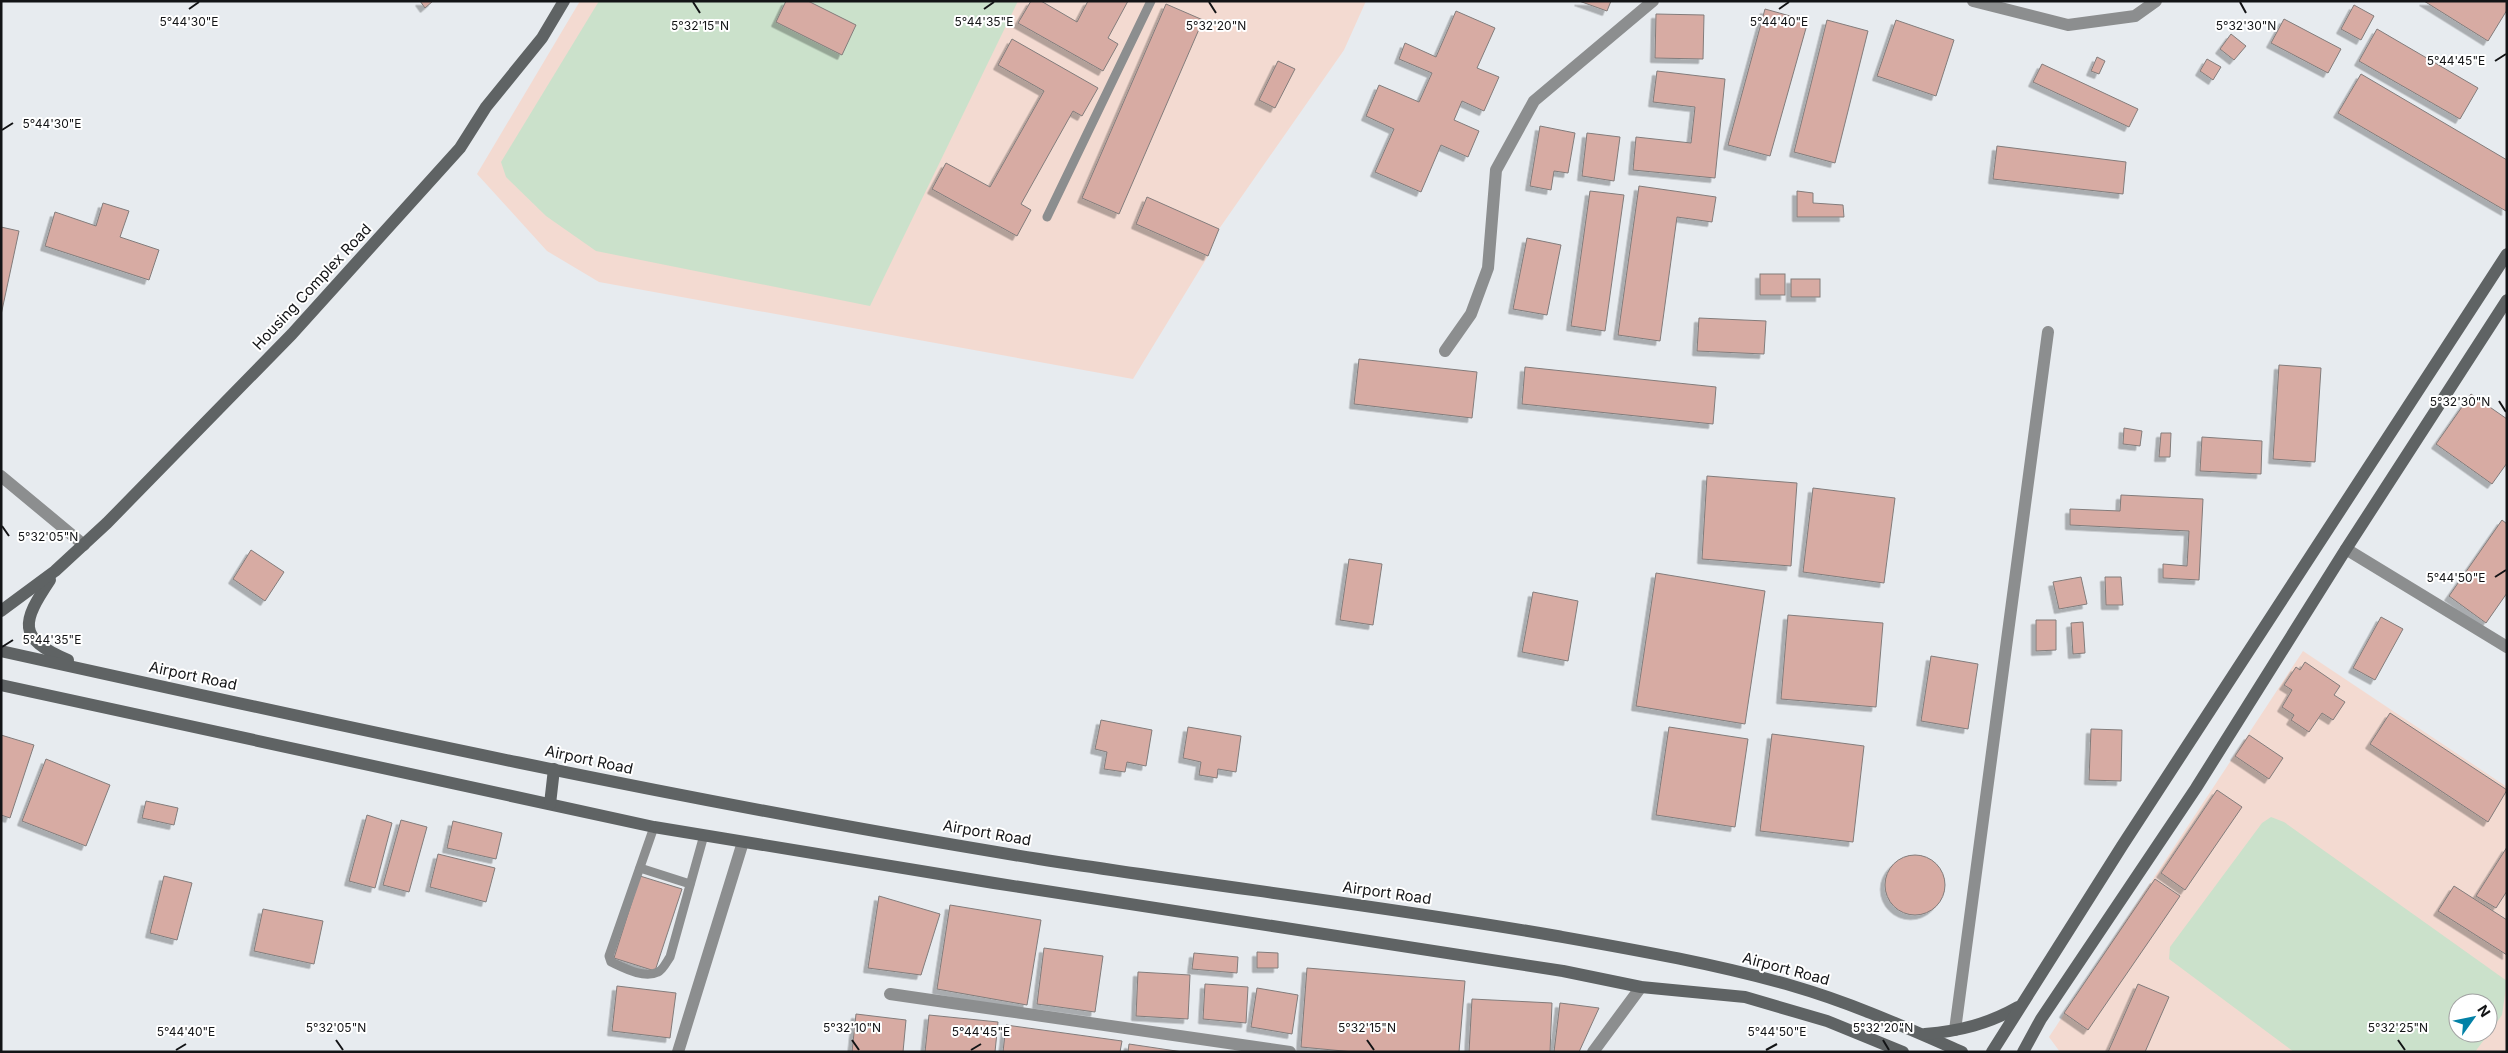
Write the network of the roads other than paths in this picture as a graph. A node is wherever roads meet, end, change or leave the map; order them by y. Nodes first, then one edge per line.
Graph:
1 (564, 1) edge
2 (1151, 1) edge
3 (1653, 1) edge
4 (1973, 1) edge
5 (2156, 1) edge
6 (1047, 217) dead end
7 (2507, 254) edge
8 (2507, 300) edge
9 (2048, 332) dead end
10 (1445, 351) dead end
11 (1, 476) edge
12 (84, 545) junction
13 (2346, 549) junction
14 (55, 571) junction
15 (1, 611) edge
16 (2507, 647) edge
17 (1, 652) edge
18 (93, 672) junction
19 (1, 685) edge
20 (554, 769) junction
21 (550, 804) junction
22 (654, 826) junction
23 (704, 835) junction
24 (743, 842) junction
25 (640, 868) junction
26 (690, 884) junction
27 (1641, 987) junction
28 (890, 994) dead end
29 (2020, 1006) junction
30 (2041, 1019) junction
31 (1956, 1030) junction
32 (1922, 1034) junction
33 (678, 1052) edge
34 (1290, 1052) edge
35 (1593, 1052) edge
36 (1903, 1052) edge
37 (1962, 1052) edge
38 (1992, 1052) edge
39 (2023, 1052) edge
40 (2034, 1052) edge

1 - 12 main road, Housing Complex Road
2 - 6 lane
3 - 10 street
4 - 5 street
7 - 29 main road
8 - 13 main road
9 - 31 street
11 - 12 street
12 - 14 main road, Housing Complex Road
13 - 16 street
13 - 30 main road
14 - 15 main road, Housing Complex Road
14 - 18 main road, Housing Complex Road
17 - 18 main road, Airport Road
18 - 20 main road, Airport Road
19 - 21 main road
20 - 21 main road
20 - 32 main road, Airport Road
21 - 22 main road
22 - 23 main road
22 - 25 lane
23 - 24 main road
23 - 26 lane
24 - 27 main road
24 - 33 street
25 - 26 lane
25 - 26 lane
27 - 35 street
27 - 36 main road
28 - 34 street
29 - 31 main road
29 - 38 main road
30 - 39 main road
30 - 40 main road
31 - 32 main road
32 - 37 main road, Airport Road

